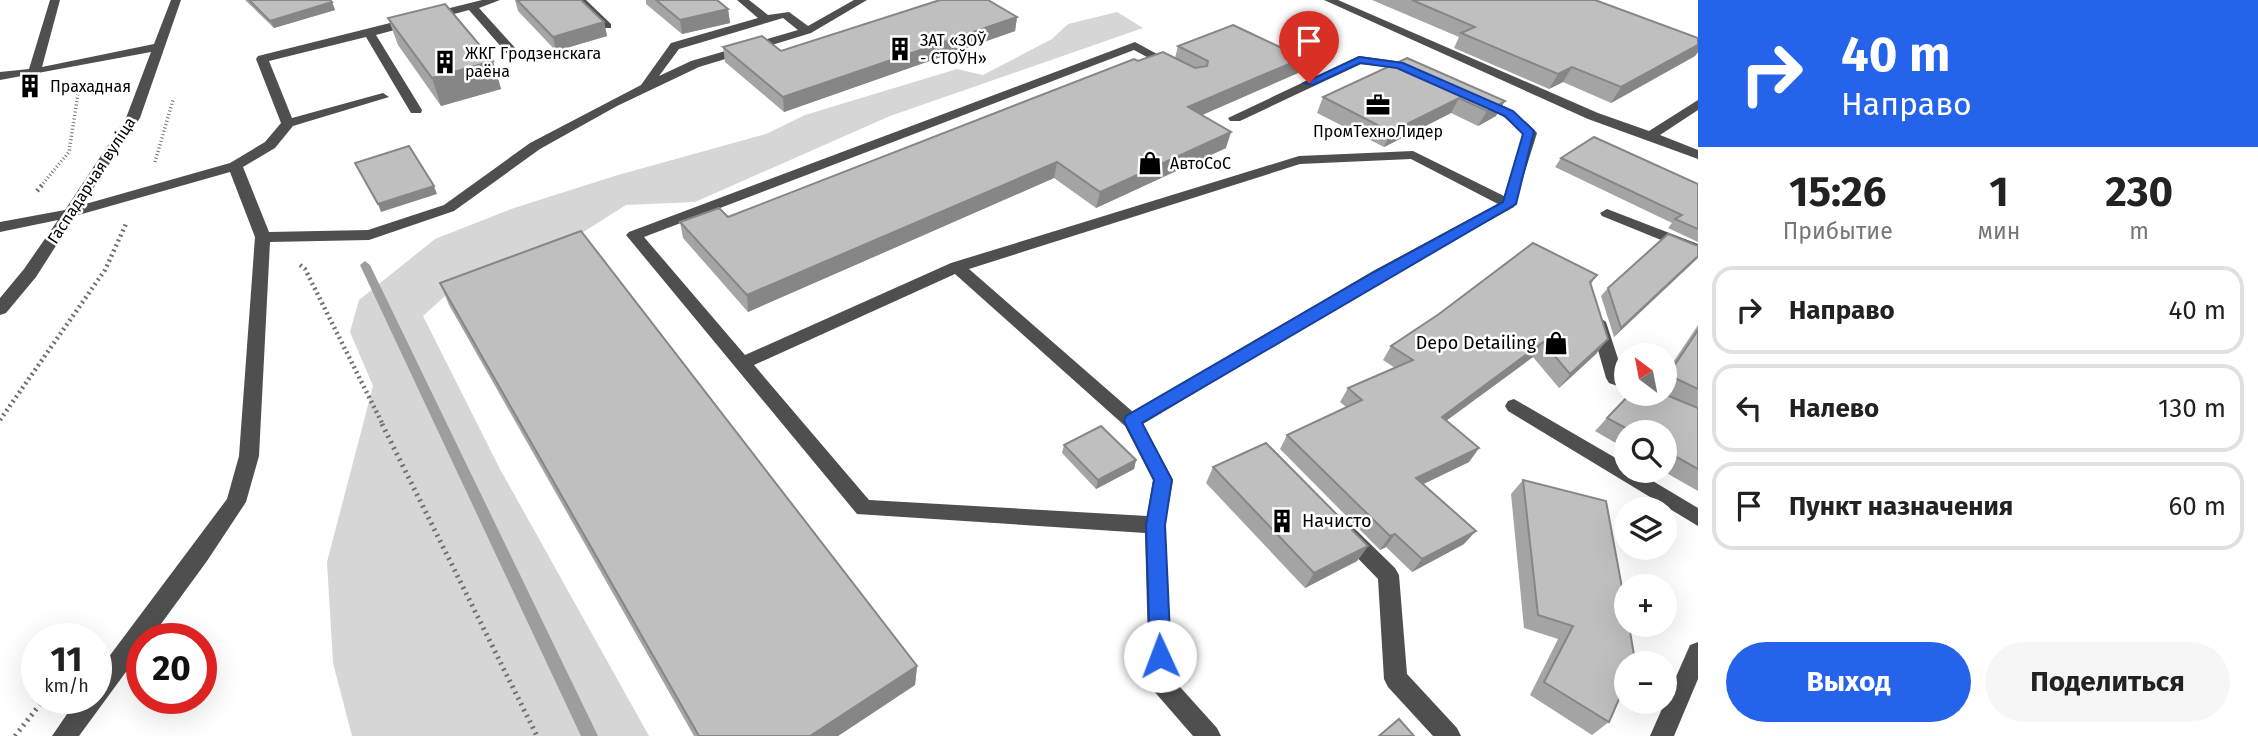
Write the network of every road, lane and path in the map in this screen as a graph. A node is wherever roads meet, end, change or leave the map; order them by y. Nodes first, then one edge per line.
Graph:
1 (55, 0) edge
2 (176, 0) edge
3 (495, 0) edge
4 (580, 0) edge
5 (742, 0) edge
6 (862, 0) edge
7 (1329, 0) edge
8 (471, 6) junction
9 (767, 20) junction
10 (607, 26) dead end
11 (807, 31) junction
12 (369, 33) junction
13 (159, 47) junction
14 (514, 54) dead end
15 (82, 63) junction
16 (34, 72) junction
17 (1184, 72) edge
18 (0, 76) edge
19 (1423, 76) edge
20 (644, 88) junction
21 (1460, 92) edge
22 (383, 97) dead end
23 (1698, 104) edge
24 (416, 110) dead end
25 (1235, 118) dead end
26 (288, 123) junction
27 (1650, 136) junction
28 (1698, 155) edge
29 (234, 166) junction
30 (1509, 204) junction
31 (71, 213) junction
32 (1607, 213) dead end
33 (3, 227) edge
34 (262, 237) junction
35 (1698, 250) edge
36 (957, 267) junction
37 (1594, 307) edge
38 (0, 309) edge
39 (742, 363) junction
40 (1614, 375) edge
41 (1514, 406) dead end
42 (1670, 406) edge
43 (1698, 420) edge
44 (1132, 421) junction
45 (1330, 516) edge
46 (1698, 518) edge
47 (1155, 525) junction
48 (1698, 652) edge
49 (112, 672) edge
50 (32, 714) edge
51 (80, 714) edge
52 (15, 736) edge
53 (64, 736) edge
54 (537, 736) edge
55 (1209, 736) edge
56 (1449, 736) edge
57 (1662, 736) edge

1 - 16 street
2 - 13 street, Гаспадарчая вуліца
3 - 8 street
4 - 10 street
5 - 9 street
6 - 11 street
7 - 27 street
8 - 12 street
8 - 14 street
9 - 11 street
9 - 20 street
11 - 20 street
12 - 24 street
12 - 26 street
13 - 15 street
13 - 31 street, Гаспадарчая вуліца
15 - 16 street
15 - 33 path
16 - 18 street
17 - 39 street
19 - 25 street
20 - 34 street
21 - 30 street
22 - 26 street
23 - 27 street
26 - 29 street
27 - 28 street
29 - 31 street
29 - 34 street
30 - 36 street
30 - 44 street
31 - 33 street
31 - 38 street, Гаспадарчая вуліца
32 - 35 street
34 - 49 street
34 - 54 path
36 - 39 street
36 - 44 street
37 - 40 street
39 - 47 street
41 - 46 street
42 - 43 street
44 - 47 street
45 - 56 street
47 - 55 street
48 - 57 street
50 - 52 path
51 - 53 street

